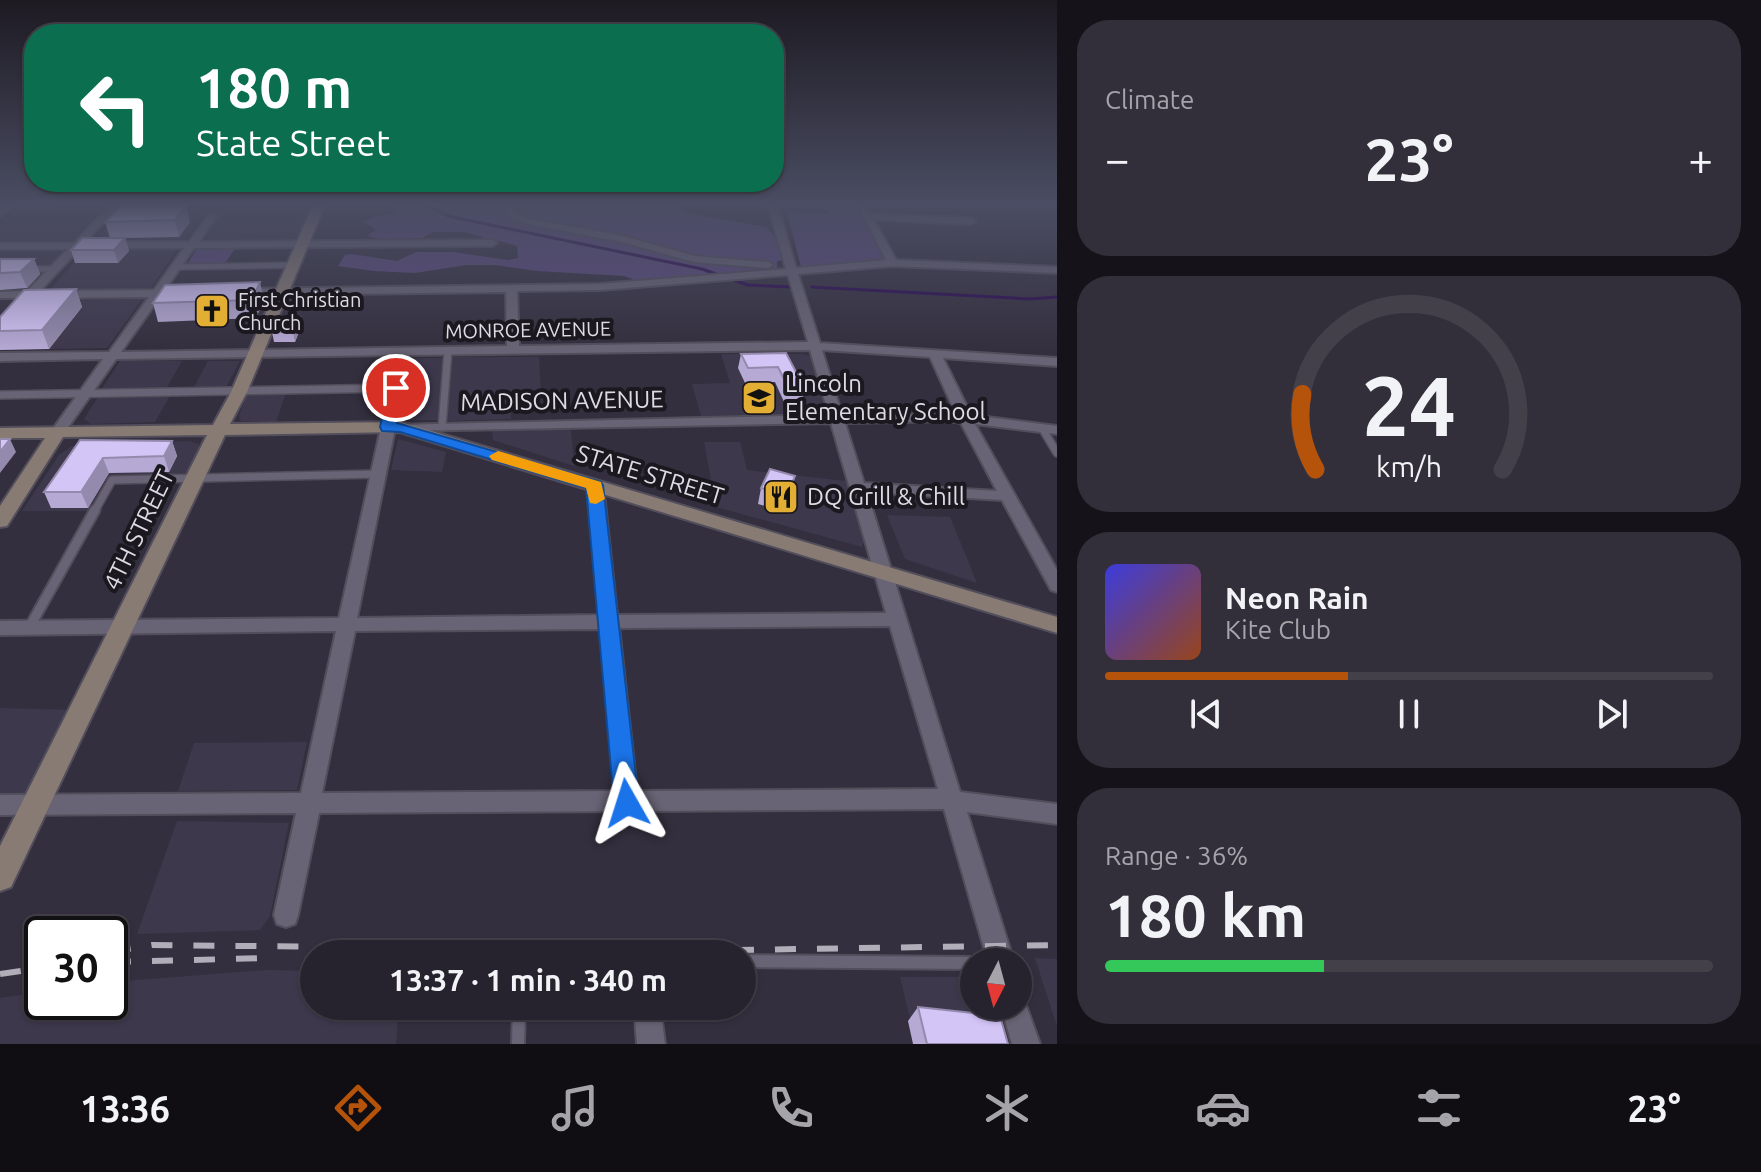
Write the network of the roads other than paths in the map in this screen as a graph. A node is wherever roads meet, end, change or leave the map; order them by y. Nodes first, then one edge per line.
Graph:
1 (69, 254) edge
2 (185, 254) edge
3 (298, 254) edge
4 (675, 254) edge
5 (787, 254) edge
6 (887, 254) edge
7 (892, 263) junction
8 (293, 265) junction
9 (176, 267) junction
10 (791, 268) junction
11 (14, 269) edge
12 (55, 269) junction
13 (1057, 270) edge
14 (511, 288) junction
15 (283, 291) junction
16 (236, 292) edge
17 (157, 293) junction
18 (188, 293) edge
19 (31, 294) junction
20 (0, 295) edge
21 (0, 327) edge
22 (815, 346) junction
23 (513, 350) junction
24 (404, 351) junction
25 (448, 351) junction
26 (934, 353) junction
27 (255, 354) junction
28 (110, 355) junction
29 (0, 357) edge
30 (1057, 362) edge
31 (396, 388) junction
32 (239, 392) junction
33 (84, 393) junction
34 (0, 395) edge
35 (967, 419) junction
36 (837, 420) junction
37 (395, 427) junction
38 (442, 427) junction
39 (1042, 428) junction
40 (217, 430) junction
41 (1057, 430) edge
42 (0, 433) edge
43 (57, 433) junction
44 (1057, 453) edge
45 (378, 474) junction
46 (193, 477) junction
47 (595, 485) junction
48 (857, 487) junction
49 (1009, 496) junction
50 (0, 521) edge
51 (883, 572) junction
52 (1057, 586) edge
53 (897, 619) junction
54 (608, 621) junction
55 (346, 623) junction
56 (1057, 625) edge
57 (121, 626) junction
58 (0, 628) edge
59 (29, 628) junction
60 (952, 801) junction
61 (627, 803) junction
62 (0, 805) edge
63 (35, 805) junction
64 (309, 805) junction
65 (1057, 814) edge
66 (0, 877) edge
67 (286, 915) dead end
68 (997, 948) edge
69 (756, 961) edge
70 (960, 963) edge
71 (519, 1020) edge
72 (648, 1020) edge
73 (1018, 1020) edge
74 (518, 1044) edge
75 (651, 1044) edge
76 (1026, 1044) edge

1 - 12 street
2 - 9 street
3 - 8 street, 4TH STREET
4 - 10 street
5 - 10 street
6 - 7 street
7 - 10 street
7 - 13 street
8 - 9 lane
8 - 15 street, 4TH STREET
9 - 17 street
10 - 14 street
10 - 22 street
11 - 12 lane
12 - 19 street
14 - 15 street
14 - 23 street
15 - 16 street
15 - 27 street, 4TH STREET
17 - 18 street
17 - 19 street
17 - 28 street
19 - 20 street
19 - 21 street
22 - 23 street, MONROE AVENUE
22 - 26 street, MONROE AVENUE
22 - 36 street
23 - 25 street, MONROE AVENUE
24 - 25 street, MONROE AVENUE
24 - 27 street, MONROE AVENUE
24 - 31 street
25 - 38 lane
26 - 30 street, MONROE AVENUE
26 - 35 street
27 - 28 street, MONROE AVENUE
27 - 32 street, 4TH STREET
28 - 29 street, MONROE AVENUE
28 - 33 street
31 - 32 lane
31 - 37 street
32 - 33 lane
32 - 40 street, 4TH STREET
33 - 34 lane
33 - 43 street
35 - 36 street, MADISON AVENUE
35 - 39 street, MADISON AVENUE
35 - 49 street
36 - 38 street, MADISON AVENUE
36 - 48 street
37 - 38 street, MADISON AVENUE
37 - 40 street, MADISON AVENUE
37 - 45 street
37 - 47 street, STATE STREET
39 - 41 street, MADISON AVENUE
39 - 44 lane
40 - 43 street, MADISON AVENUE
40 - 46 street, 4TH STREET
42 - 43 street, MADISON AVENUE
43 - 50 street
45 - 46 lane
45 - 55 street
46 - 57 street, 4TH STREET
46 - 59 lane
47 - 51 street, STATE STREET
47 - 54 street
48 - 49 street
48 - 51 street
49 - 52 street
51 - 53 street
51 - 56 street, STATE STREET
53 - 54 street
53 - 60 street
54 - 55 street
54 - 61 street
55 - 57 street
55 - 64 street
57 - 59 street
57 - 63 street, 4TH STREET
58 - 59 street
60 - 61 street
60 - 65 street
60 - 68 street
61 - 64 street
62 - 63 street
63 - 64 street
63 - 66 street, 4TH STREET
64 - 67 street
69 - 70 lane
71 - 74 lane
72 - 75 street
73 - 76 street

